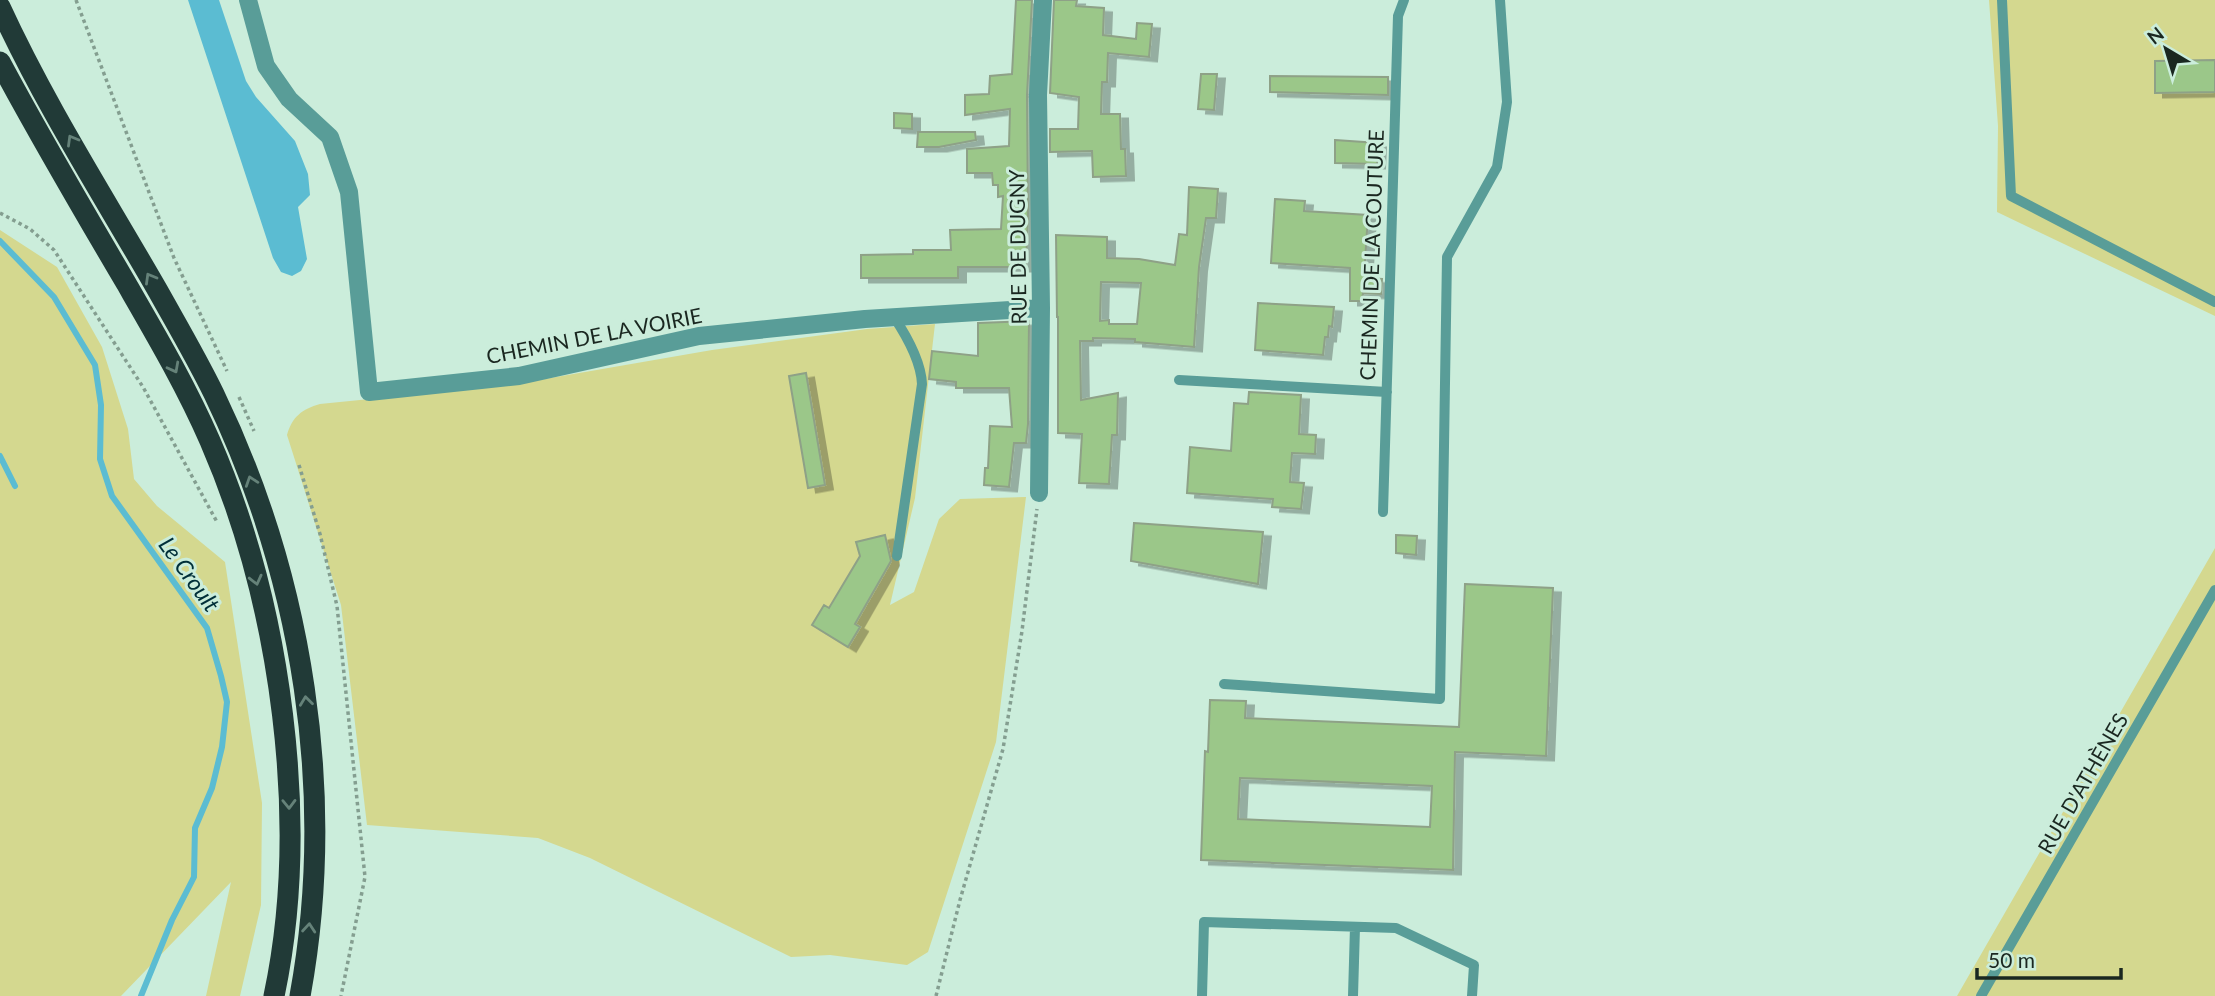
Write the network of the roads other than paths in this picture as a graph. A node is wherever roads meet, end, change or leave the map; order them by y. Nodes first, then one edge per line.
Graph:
1 (248, 0) edge
2 (1043, 0) edge
3 (1404, 0) edge
4 (1500, 0) edge
5 (2002, 0) edge
6 (0, 7) edge
7 (0, 62) edge
8 (2215, 302) edge
9 (1041, 308) junction
10 (894, 317) junction
11 (1179, 380) dead end
12 (1387, 392) junction
13 (1039, 494) road end
14 (1383, 512) dead end
15 (897, 556) dead end
16 (2215, 590) edge
17 (1224, 684) dead end
18 (1355, 927) junction
19 (274, 996) edge
20 (300, 996) edge
21 (1202, 996) edge
22 (1353, 996) edge
23 (1472, 996) edge
24 (1982, 996) edge

1 - 10 street, CHEMIN DE LA VOIRIE
2 - 9 street, RUE DE DUGNY
3 - 12 lane, CHEMIN DE LA COUTURE
4 - 17 lane
5 - 8 lane
20 -> 6 highway
7 -> 19 highway
9 - 10 street, CHEMIN DE LA VOIRIE
9 - 13 street, RUE DE DUGNY
10 - 15 lane
11 - 12 lane
12 - 14 lane, CHEMIN DE LA COUTURE
16 - 24 lane, RUE D'ATHÈNES
18 - 21 lane
18 - 22 lane
18 - 23 lane

